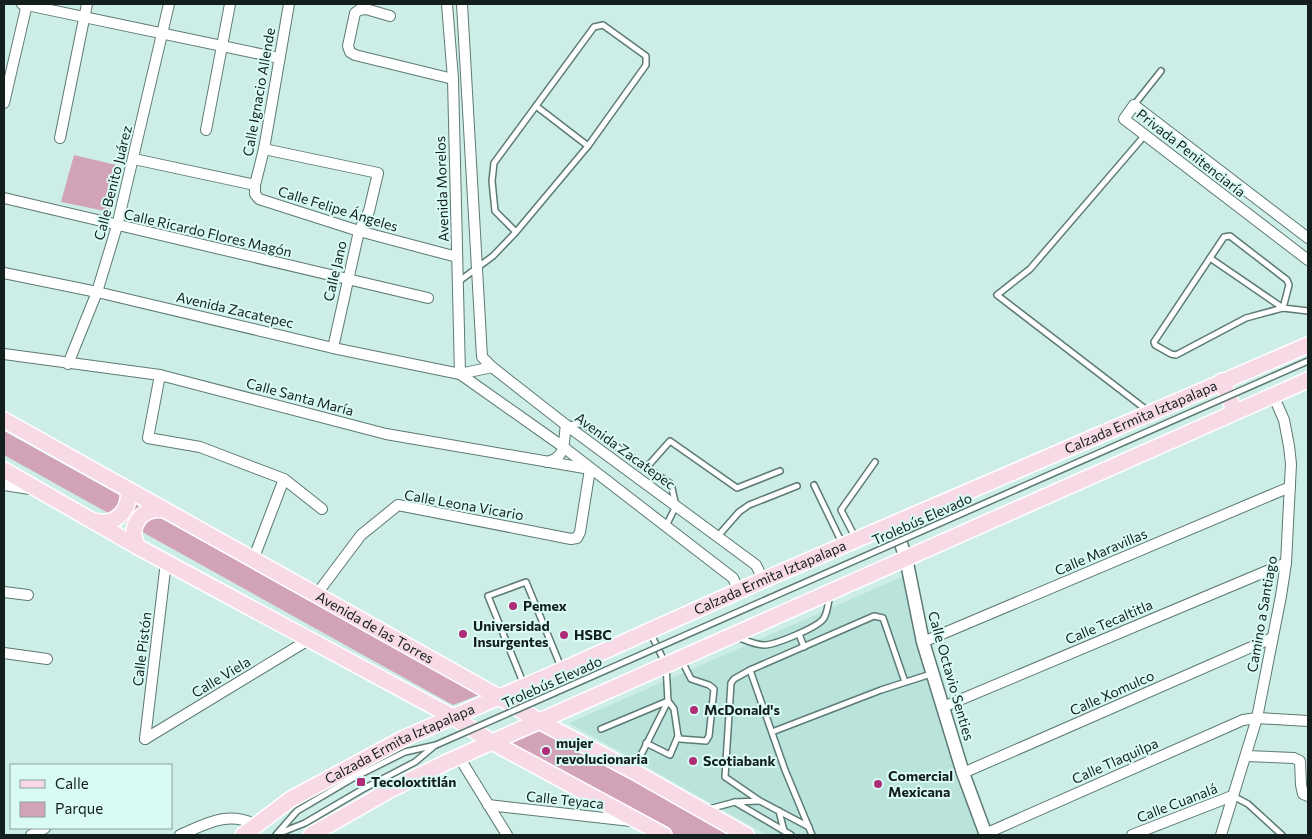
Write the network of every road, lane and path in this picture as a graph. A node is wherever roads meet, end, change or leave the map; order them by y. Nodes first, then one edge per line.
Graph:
1 (25, 4) edge
2 (87, 4) edge
3 (169, 4) edge
4 (230, 4) edge
5 (289, 4) edge
6 (447, 4) edge
7 (462, 4) edge
8 (390, 16) dead end
9 (84, 17) junction
10 (163, 34) junction
11 (223, 46) junction
12 (279, 58) junction
13 (1161, 71) dead end
14 (452, 79) junction
15 (4, 104) edge
16 (1134, 105) junction
17 (536, 106) junction
18 (206, 130) dead end
19 (1145, 135) junction
20 (60, 138) dead end
21 (588, 146) junction
22 (264, 149) junction
23 (134, 159) junction
24 (256, 185) junction
25 (4, 198) edge
26 (118, 226) junction
27 (359, 231) junction
28 (516, 232) junction
29 (1308, 238) edge
30 (457, 257) junction
31 (1210, 258) junction
32 (1308, 260) edge
33 (477, 268) junction
34 (4, 273) edge
35 (348, 280) junction
36 (458, 283) junction
37 (97, 292) junction
38 (428, 298) dead end
39 (1283, 308) junction
40 (1308, 311) edge
41 (1308, 344) edge
42 (332, 348) junction
43 (4, 354) edge
44 (1308, 362) edge
45 (68, 364) junction
46 (492, 367) junction
47 (460, 374) junction
48 (160, 375) junction
49 (1308, 380) edge
50 (1222, 381) junction
51 (1273, 395) junction
52 (1149, 412) junction
53 (1235, 412) junction
54 (4, 420) edge
55 (566, 425) junction
56 (562, 446) junction
57 (546, 462) junction
58 (875, 462) dead end
59 (647, 467) junction
60 (590, 469) junction
61 (4, 470) edge
62 (780, 471) dead end
63 (284, 479) junction
64 (4, 484) edge
65 (814, 485) dead end
66 (797, 486) dead end
67 (1290, 487) junction
68 (36, 489) junction
69 (128, 490) junction
70 (676, 506) junction
71 (322, 509) dead end
72 (164, 510) junction
73 (93, 520) junction
74 (894, 524) junction
75 (666, 526) junction
76 (718, 536) junction
77 (850, 543) junction
78 (138, 547) junction
79 (906, 558) junction
80 (253, 560) junction
81 (166, 562) junction
82 (1286, 563) junction
83 (763, 580) junction
84 (739, 591) junction
85 (4, 592) edge
86 (830, 592) junction
87 (28, 595) dead end
88 (316, 595) junction
89 (650, 631) junction
90 (799, 634) junction
91 (732, 635) junction
92 (1272, 638) junction
93 (310, 639) junction
94 (923, 642) junction
95 (804, 647) junction
96 (4, 653) edge
97 (681, 658) junction
98 (47, 659) dead end
99 (666, 665) junction
100 (562, 670) junction
101 (750, 670) junction
102 (933, 673) junction
103 (905, 682) junction
104 (524, 686) junction
105 (499, 697) junction
106 (668, 700) junction
107 (943, 706) junction
108 (453, 717) junction
109 (1258, 718) junction
110 (539, 721) junction
111 (1308, 722) edge
112 (601, 729) dead end
113 (772, 732) junction
114 (678, 736) junction
115 (145, 739) joint
116 (492, 742) junction
117 (646, 743) junction
118 (436, 745) junction
119 (1246, 756) junction
120 (459, 757) junction
121 (633, 771) junction
122 (963, 773) junction
123 (1232, 796) junction
124 (1308, 796) edge
125 (760, 801) junction
126 (735, 802) junction
127 (488, 805) junction
128 (702, 811) junction
129 (779, 811) junction
130 (640, 822) junction
131 (256, 825) junction
132 (809, 827) junction
133 (43, 829) edge
134 (784, 831) junction
135 (985, 834) edge
136 (32, 835) edge
137 (180, 835) edge
138 (243, 835) edge
139 (277, 835) edge
140 (311, 835) edge
141 (507, 835) edge
142 (664, 835) edge
143 (746, 835) edge
144 (791, 835) edge
145 (812, 835) edge
146 (1132, 835) edge
147 (1222, 835) edge
148 (1282, 835) edge

1 - 9 street
1 - 15 street
2 - 9 street
3 - 10 street, Calle Benito Juárez
4 - 11 street
5 - 12 street, Calle Ignacio Allende
6 - 14 street, Avenida Morelos
7 - 33 street
8 - 14 street
9 - 10 street
9 - 20 street
10 - 11 street
10 - 23 street, Calle Benito Juárez
11 - 12 street
11 - 18 street
12 - 22 street, Calle Ignacio Allende
13 - 16 lane
14 - 30 street, Avenida Morelos
16 - 19 street, Privada Penitenciaría
16 - 29 street, Privada Penitenciaría
17 - 21 lane
17 - 21 lane
17 - 28 lane
19 - 32 street, Privada Penitenciaría
19 - 52 lane
21 - 28 lane
22 - 24 street, Calle Ignacio Allende
22 - 27 street, Calle Jano
23 - 24 street
23 - 26 street, Calle Benito Juárez
24 - 27 street, Calle Felipe Ángeles
25 - 26 street, Calle Ricardo Flores Magón
26 - 35 street, Calle Ricardo Flores Magón
26 - 37 street, Calle Benito Juárez
27 - 30 street, Calle Felipe Ángeles
27 - 35 street, Calle Jano
28 - 33 lane
30 - 36 street, Avenida Morelos
31 - 39 lane
31 - 39 lane
31 - 39 lane
33 - 36 lane
33 - 46 street
34 - 37 street, Avenida Zacatepec
35 - 38 street, Calle Ricardo Flores Magón
35 - 42 street, Calle Jano
36 - 47 street, Avenida Morelos
37 - 42 street, Avenida Zacatepec
37 - 45 street, Calle Benito Juárez
39 - 40 lane
41 - 50 main road, Calzada Ermita Iztapalapa
42 - 47 street, Avenida Zacatepec
43 - 45 street, Calle Santa María
44 - 118 lane, Trolebús Elevado, bridge
45 - 48 street, Calle Santa María
46 - 47 street, Avenida Zacatepec
46 - 55 street, Avenida Zacatepec
47 - 56 street, Avenida Zacatepec
48 - 57 street, Calle Santa María
48 - 63 street
49 - 51 main road
50 - 52 main road, Calzada Ermita Iztapalapa
50 - 53 main road
51 - 53 main road
51 - 67 street, Camino a Santiago
52 - 74 main road, Calzada Ermita Iztapalapa
53 - 79 main road
54 - 69 main road, Avenida de las Torres
55 - 56 street
55 - 59 lane
55 - 70 street, Avenida Zacatepec
56 - 57 street
56 - 60 street, Avenida Zacatepec
57 - 60 street, Calle Santa María
58 - 77 lane
59 - 62 lane
59 - 70 lane
60 - 75 street, Avenida Zacatepec
60 - 88 street, Calle Leona Vicario
61 - 68 main road
63 - 71 street
63 - 80 street
64 - 68 street
65 - 77 lane
66 - 76 lane
67 - 82 street, Camino a Santiago
67 - 94 street, Calle Maravillas
68 - 73 main road
69 - 72 main road, Avenida de las Torres
69 - 73 main road
70 - 75 lane
70 - 76 street, Avenida Zacatepec
72 - 78 main road
72 - 80 main road, Avenida de las Torres
73 - 78 main road
74 - 77 main road, Calzada Ermita Iztapalapa
74 - 79 street, Calle Octavio Senties
75 - 84 street, Avenida Zacatepec
76 - 83 street, Avenida Zacatepec
77 - 83 main road, Calzada Ermita Iztapalapa
78 - 81 main road
79 - 86 main road
79 - 94 street, Calle Octavio Senties
80 - 88 main road, Avenida de las Torres
81 - 93 main road
81 - 115 street, Calle Pistón
82 - 92 street, Camino a Santiago
82 - 107 street, Calle Tecaltitla
83 - 84 main road, Calzada Ermita Iztapalapa
84 - 89 main road, Calzada Ermita Iztapalapa
85 - 87 street
86 - 90 lane
86 - 91 main road
88 - 105 main road, Avenida de las Torres
89 - 99 lane
89 - 100 main road, Calzada Ermita Iztapalapa
90 - 91 lane
90 - 95 lane
91 - 97 main road
92 - 109 street, Camino a Santiago
92 - 122 street, Calle Xomulco
93 - 108 main road
93 - 115 street, Calle Viela
94 - 102 street, Calle Octavio Senties
95 - 101 lane
95 - 103 lane
96 - 98 street
97 - 99 main road
97 - 114 lane
99 - 106 lane
99 - 110 main road
100 - 104 main road, Calzada Ermita Iztapalapa
100 - 104 lane
101 - 113 lane
101 - 125 lane
102 - 103 lane
102 - 107 street, Calle Octavio Senties
103 - 113 lane
104 - 105 main road, Calzada Ermita Iztapalapa
105 - 108 main road, Calzada Ermita Iztapalapa
105 - 110 main road, Avenida de las Torres
106 - 112 lane
106 - 114 lane
106 - 117 lane
107 - 122 street, Calle Octavio Senties
108 - 116 main road
108 - 131 main road, Calzada Ermita Iztapalapa
109 - 111 street, Calle Tlaquilpa
109 - 119 street, Camino a Santiago
109 - 135 street, Calle Tlaquilpa
110 - 116 main road
110 - 121 main road, Avenida de las Torres
113 - 132 lane
114 - 117 lane
116 - 120 main road
116 - 130 main road
117 - 121 lane
118 - 139 lane, Trolebús Elevado
118 - 139 lane, Trolebús Elevado
119 - 123 street, Camino a Santiago
119 - 124 street
120 - 127 street
120 - 140 main road
121 - 128 main road, Avenida de las Torres
122 - 135 street, Calle Octavio Senties
123 - 146 street, Calle Cuanalá
123 - 147 street, Camino a Santiago
123 - 148 lane
125 - 126 lane
125 - 129 lane
126 - 128 lane
126 - 134 lane
127 - 130 street, Calle Teyaca
127 - 141 street
128 - 143 main road, Avenida de las Torres
129 - 132 lane
129 - 134 lane
130 - 142 main road
131 - 137 street
131 - 138 main road, Calzada Ermita Iztapalapa
132 - 145 lane
133 - 136 street
134 - 144 lane

